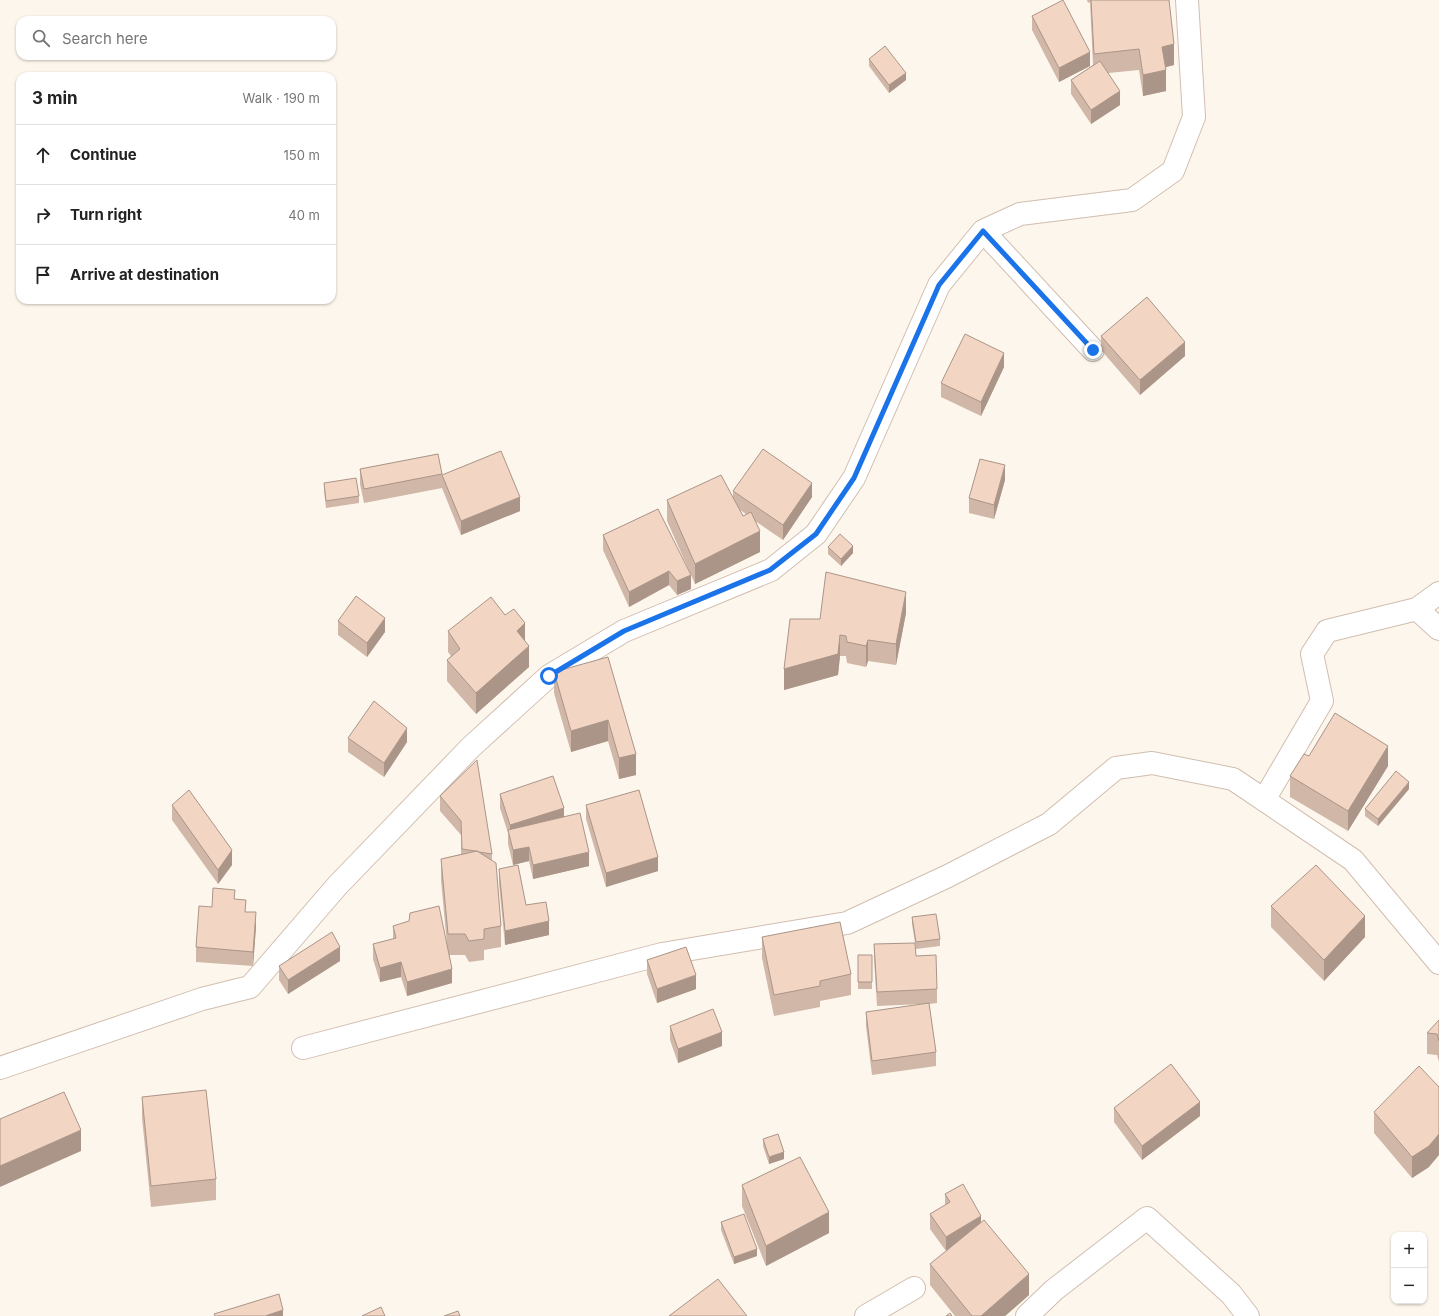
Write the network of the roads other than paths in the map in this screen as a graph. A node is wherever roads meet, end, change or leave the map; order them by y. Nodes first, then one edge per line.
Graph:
1 (1187, 0) edge
2 (983, 231) junction
3 (1093, 350) dead end
4 (1439, 593) edge
5 (1417, 609) junction
6 (1439, 629) edge
7 (1264, 800) junction
8 (1439, 963) edge
9 (303, 1048) dead end
10 (0, 1068) edge
11 (914, 1288) dead end
12 (866, 1316) edge
13 (1027, 1316) edge
14 (1248, 1316) edge

1 - 2 street
2 - 3 street
2 - 10 street
4 - 5 street
5 - 6 street
5 - 7 street
7 - 8 street
7 - 9 street
11 - 12 street
13 - 14 street

